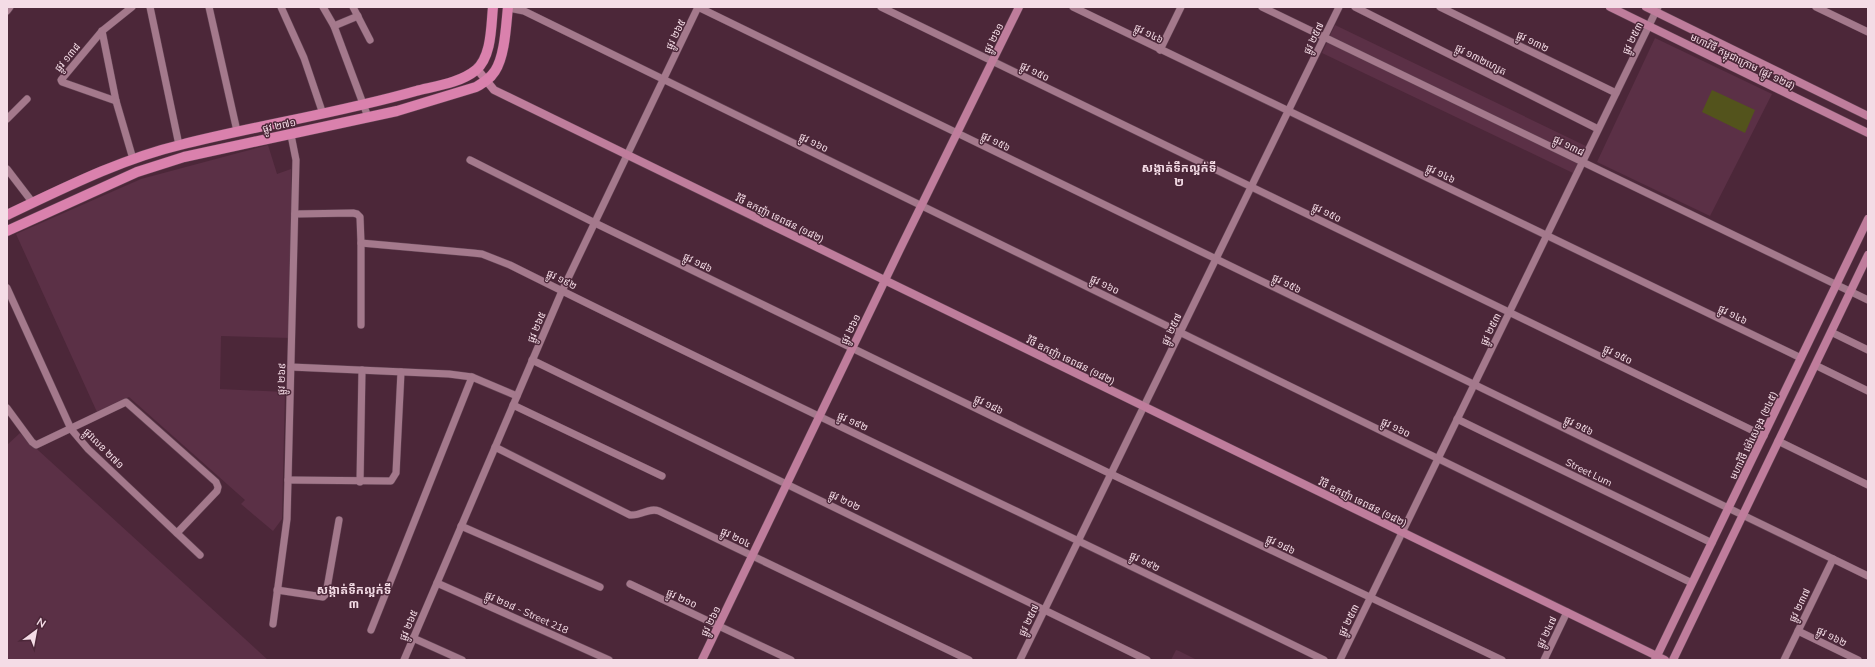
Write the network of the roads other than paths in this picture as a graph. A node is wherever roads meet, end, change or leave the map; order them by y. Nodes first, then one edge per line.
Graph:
1 (10, 7) edge
2 (132, 7) edge
3 (150, 7) edge
4 (210, 7) edge
5 (281, 7) edge
6 (323, 7) edge
7 (353, 7) edge
8 (493, 7) edge
9 (698, 7) edge
10 (881, 7) edge
11 (1019, 7) edge
12 (1072, 7) edge
13 (1181, 7) edge
14 (1262, 7) edge
15 (1339, 7) edge
16 (1355, 7) edge
17 (1440, 7) edge
18 (1610, 7) edge
19 (1646, 7) edge
20 (1816, 7) edge
21 (508, 8) edge
22 (1657, 9) edge
23 (7, 11) edge
24 (358, 16) junction
25 (334, 26) junction
26 (1648, 26) junction
27 (102, 31) junction
28 (1868, 32) edge
29 (1324, 37) junction
30 (370, 40) dead end
31 (1160, 50) junction
32 (992, 61) junction
33 (477, 69) junction
34 (664, 79) junction
35 (486, 81) junction
36 (1616, 93) junction
37 (27, 99) dead end
38 (116, 102) junction
39 (365, 104) junction
40 (1288, 111) junction
41 (323, 114) junction
42 (1868, 116) edge
43 (368, 117) junction
44 (7, 119) edge
45 (1598, 129) junction
46 (237, 131) junction
47 (957, 133) junction
48 (291, 134) junction
49 (1868, 134) edge
50 (179, 145) junction
51 (627, 155) junction
52 (132, 159) junction
53 (470, 160) dead end
54 (1582, 162) junction
55 (7, 169) edge
56 (1251, 187) junction
57 (33, 202) junction
58 (922, 206) junction
59 (295, 214) junction
60 (7, 215) edge
61 (1868, 218) edge
62 (595, 223) junction
63 (7, 231) edge
64 (1546, 236) junction
65 (361, 243) junction
66 (1868, 255) edge
67 (1216, 259) junction
68 (885, 280) junction
69 (1836, 285) junction
70 (7, 288) edge
71 (562, 291) junction
72 (1850, 292) junction
73 (1868, 300) edge
74 (1509, 312) junction
75 (361, 325) dead end
76 (1180, 332) junction
77 (1831, 332) junction
78 (852, 348) junction
79 (1868, 350) edge
80 (1801, 358) junction
81 (532, 360) junction
82 (1815, 365) junction
83 (291, 367) junction
84 (362, 370) junction
85 (400, 372) junction
86 (472, 377) junction
87 (1474, 385) junction
88 (1868, 391) edge
89 (517, 396) junction
90 (513, 405) junction
91 (1144, 407) junction
92 (7, 408) edge
93 (819, 416) junction
94 (1457, 419) junction
95 (71, 429) junction
96 (1764, 436) junction
97 (1778, 441) junction
98 (495, 447) junction
99 (1438, 458) junction
100 (1111, 474) junction
101 (662, 476) dead end
102 (288, 480) junction
103 (360, 482) junction
104 (787, 483) junction
105 (1868, 485) edge
106 (1728, 508) junction
107 (1742, 515) junction
108 (339, 520) dead end
109 (462, 526) junction
110 (1402, 532) junction
111 (178, 533) junction
112 (1078, 540) junction
113 (1712, 543) junction
114 (200, 555) dead end
115 (752, 556) junction
116 (1833, 559) junction
117 (1868, 576) edge
118 (437, 583) junction
119 (1692, 583) junction
120 (630, 584) dead end
121 (600, 587) dead end
122 (277, 590) junction
123 (1370, 598) junction
124 (1045, 609) junction
125 (1567, 612) junction
126 (273, 624) dead end
127 (718, 626) junction
128 (372, 630) dead end
129 (1798, 631) junction
130 (413, 638) junction
131 (1659, 659) edge
132 (404, 660) edge
133 (462, 660) edge
134 (609, 660) edge
135 (702, 660) edge
136 (791, 660) edge
137 (969, 660) edge
138 (1020, 660) edge
139 (1147, 660) edge
140 (1324, 660) edge
141 (1340, 660) edge
142 (1502, 660) edge
143 (1544, 660) edge
144 (1674, 660) edge
145 (1784, 660) edge
146 (1858, 660) edge

1 - 23 street
2 - 27 street, ផ្លូវ ១៣៨
3 - 50 street
4 - 46 street
5 - 41 street
6 - 25 street
7 - 24 street
8 - 33 main road
9 - 34 street, ផ្លូវ ២៦៥
9 - 47 street, ផ្លូវ ១៥៦
10 - 32 street, ផ្លូវ ១៥០
11 - 32 street, ផ្លូវ ២៦១
12 - 31 street, ផ្លូវ ១៤៦
13 - 31 street
14 - 29 street, ផ្លូវ ១៣៨
15 - 29 street, ផ្លូវ ២៥៧
16 - 45 street, ផ្លូវ ១៣២ហ្សេត
17 - 36 street, ផ្លូវ ១៣២
18 - 26 street, មហាវិថី កម្ពុជាក្រោម (ផ្លូវ ១២៨)
19 - 22 street, មហាវិថី កម្ពុជាក្រោម (ផ្លូវ ១២៨)
20 - 28 street
21 - 34 street, ផ្លូវ ១៦០
21 - 35 main road, ផ្លូវ ២៧១
22 - 26 street, ផ្លូវ ២៥៣
22 - 42 street, មហាវិថី កម្ពុជាក្រោម (ផ្លូវ ១២៨)
24 - 25 street
24 - 30 street
25 - 39 street
26 - 36 street, ផ្លូវ ២៥៣
26 - 49 street, មហាវិថី កម្ពុជាក្រោម (ផ្លូវ ១២៨)
27 - 38 street
27 - 38 street, ផ្លូវ ១៣៨
29 - 40 street, ផ្លូវ ២៥៧
29 - 54 street, ផ្លូវ ១៣៨
31 - 40 street, ផ្លូវ ១៤៦
32 - 47 street, ផ្លូវ ២៦១
32 - 56 street, ផ្លូវ ១៥០
33 - 35 street, វិថី ឧកញ៉ា ទេពផន (១៨២)
33 - 39 main road, ផ្លូវ ២៧១
34 - 51 street, ផ្លូវ ២៦៥
34 - 58 street, ផ្លូវ ១៦០
35 - 43 main road, ផ្លូវ ២៧១
35 - 51 street, វិថី ឧកញ៉ា ទេពផន (១៨២)
36 - 45 street, ផ្លូវ ២៥៣
37 - 44 street
38 - 52 street
39 - 41 main road, ផ្លូវ ២៧១
39 - 43 street
40 - 56 street, ផ្លូវ ២៥៧
40 - 64 street, ផ្លូវ ១៤៦
41 - 46 main road, ផ្លូវ ២៧១
43 - 48 main road, ផ្លូវ ២៧១
45 - 54 street, ផ្លូវ ២៥៣
46 - 50 main road, ផ្លូវ ២៧១
47 - 58 street, ផ្លូវ ២៦១
47 - 67 street, ផ្លូវ ១៥៦
48 - 59 street, ផ្លូវ ២៦៩
48 - 63 main road, ផ្លូវ ២៧១
50 - 52 main road, ផ្លូវ ២៧១
51 - 62 street, ផ្លូវ ២៦៥
51 - 68 street, វិថី ឧកញ៉ា ទេពផន (១៨២)
52 - 57 main road, ផ្លូវ ២៧១
53 - 62 street, ផ្លូវ ១៨៦
54 - 64 street, ផ្លូវ ២៥៣
54 - 69 street, ផ្លូវ ១៣៨
55 - 57 street
56 - 67 street, ផ្លូវ ២៥៧
56 - 74 street, ផ្លូវ ១៥០
57 - 60 main road, ផ្លូវ ២៧១
58 - 68 street, ផ្លូវ ២៦១
58 - 76 street, ផ្លូវ ១៦០
59 - 65 street
59 - 83 street, ផ្លូវ ២៦៩
61 - 69 street, មហាវិថី ម៉ៅសេទុង (២៤៥)
62 - 71 street, ផ្លូវ ២៦៥
62 - 78 street, ផ្លូវ ១៨៦
64 - 74 street, ផ្លូវ ២៥៣
64 - 80 street, ផ្លូវ ១៤៦
65 - 71 street, ផ្លូវ ១៩២
65 - 75 street
66 - 72 street
67 - 76 street, ផ្លូវ ២៥៧
67 - 87 street, ផ្លូវ ១៥៦
68 - 78 street, ផ្លូវ ២៦១
68 - 91 street, វិថី ឧកញ៉ា ទេពផន (១៨២)
69 - 72 street, ផ្លូវ ១៣៨
69 - 80 street, មហាវិថី ម៉ៅសេទុង (២៤៥)
70 - 95 street, ផ្លូវលេខ ២៧១
71 - 81 street, ផ្លូវ ២៦៥
71 - 93 street, ផ្លូវ ១៩២
72 - 73 street, ផ្លូវ ១៣៨
72 - 77 street
74 - 87 street, ផ្លូវ ២៥៣
74 - 96 street, ផ្លូវ ១៥០
76 - 91 street, ផ្លូវ ២៥៧
76 - 99 street, ផ្លូវ ១៦០
77 - 79 street
77 - 82 street
78 - 93 street, ផ្លូវ ២៦១
78 - 100 street, ផ្លូវ ១៨៦
80 - 96 street, មហាវិថី ម៉ៅសេទុង (២៤៥)
81 - 89 street, ផ្លូវ ២៦៥
81 - 104 street, ផ្លូវ ២០២
82 - 88 street
82 - 97 street
83 - 84 street
83 - 102 street, ផ្លូវ ២៦៩
84 - 85 street
84 - 103 street
85 - 86 street
85 - 103 street
86 - 89 street
86 - 128 street
87 - 94 street, ផ្លូវ ២៥៣
87 - 106 street, ផ្លូវ ១៥៦
89 - 90 street, ផ្លូវ ២៦៥
90 - 98 street, ផ្លូវ ២៦៥
90 - 101 street
91 - 100 street, ផ្លូវ ២៥៧
91 - 110 street, វិថី ឧកញ៉ា ទេពផន (១៨២)
92 - 95 street
93 - 104 street, ផ្លូវ ២៦១
93 - 112 street, ផ្លូវ ១៩២
94 - 99 street, ផ្លូវ ២៥៣
94 - 113 street, Street Lum
95 - 111 street, ផ្លូវលេខ ២៧១
95 - 111 street
96 - 106 street, មហាវិថី ម៉ៅសេទុង (២៤៥)
97 - 105 street
97 - 107 street
98 - 109 street, ផ្លូវ ២៦៥
98 - 115 street, ផ្លូវ ២០៤
99 - 110 street, ផ្លូវ ២៥៣
99 - 119 street, ផ្លូវ ១៦០
100 - 112 street, ផ្លូវ ២៥៧
100 - 123 street, ផ្លូវ ១៨៦
102 - 103 street
102 - 122 street, ផ្លូវ ២៦៩
104 - 115 street, ផ្លូវ ២៦១
104 - 124 street, ផ្លូវ ២០២
106 - 107 street, ផ្លូវ ១៥៦
106 - 113 street, មហាវិថី ម៉ៅសេទុង (២៤៥)
107 - 116 street, ផ្លូវ ១៥៦
107 - 144 street
108 - 122 street
109 - 118 street, ផ្លូវ ២៦៥
109 - 121 street
110 - 123 street, ផ្លូវ ២៥៣
110 - 125 street, វិថី ឧកញ៉ា ទេពផន (១៨២)
111 - 114 street, ផ្លូវលេខ ២៧១
112 - 124 street, ផ្លូវ ២៥៧
112 - 140 street, ផ្លូវ ១៩២
113 - 119 street, មហាវិថី ម៉ៅសេទុង (២៤៥)
115 - 127 street, ផ្លូវ ២៦១
115 - 137 street, ផ្លូវ ២០៤
116 - 117 street, ផ្លូវ ១៥៦
116 - 129 street, ផ្លូវ ២៣៧
118 - 130 street, ផ្លូវ ២៦៥
118 - 134 street, ផ្លូវ ២១៨ - Street 218
119 - 131 street, មហាវិថី ម៉ៅសេទុង (២៤៥)
120 - 127 street, ផ្លូវ ២១០
122 - 126 street, ផ្លូវ ២៦៩
123 - 141 street, ផ្លូវ ២៥៣
123 - 142 street, ផ្លូវ ១៨៦
124 - 138 street, ផ្លូវ ២៥៧
124 - 139 street, ផ្លូវ ២០២
125 - 131 street, វិថី ឧកញ៉ា ទេពផន (១៨២)
125 - 143 street, ផ្លូវ ២៤៧
127 - 135 street, ផ្លូវ ២៦១
127 - 136 street, ផ្លូវ ២១០
129 - 145 street, ផ្លូវ ២៣៧
129 - 146 street, ផ្លូវ ១៦២
130 - 132 street, ផ្លូវ ២៦៥
130 - 133 street

